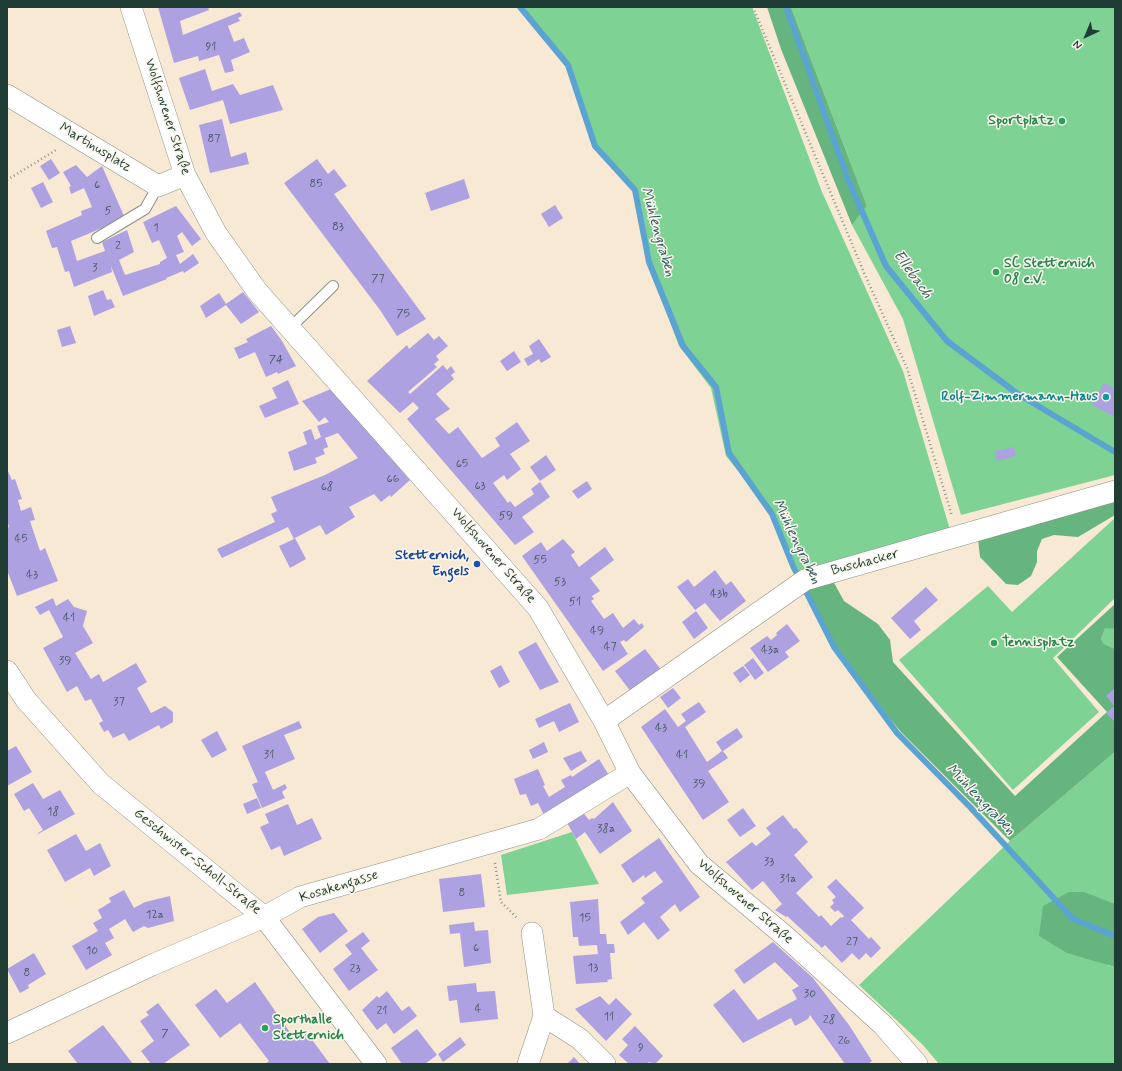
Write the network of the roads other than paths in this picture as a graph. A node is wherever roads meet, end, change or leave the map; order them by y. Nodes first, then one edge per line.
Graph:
1 (131, 7) edge
2 (7, 95) edge
3 (185, 175) junction
4 (158, 186) junction
5 (97, 238) dead end
6 (333, 286) dead end
7 (290, 328) junction
8 (1115, 491) edge
9 (7, 670) edge
10 (604, 721) junction
11 (630, 774) junction
12 (264, 917) junction
13 (532, 933) road end
14 (544, 1016) junction
15 (7, 1033) edge
16 (376, 1064) edge
17 (528, 1064) edge
18 (605, 1064) edge
19 (916, 1064) edge

1 - 3 street, Wolfshovener Straße
2 - 4 street, Martinusplatz
3 - 4 street
3 - 7 street, Wolfshovener Straße
4 - 5 lane
6 - 7 lane
7 - 10 street, Wolfshovener Straße
8 - 10 street, Buschacker
9 - 12 street, Geschwister-Scholl-Straße
10 - 11 street, Wolfshovener Straße
11 - 12 street, Kosakengasse
11 - 19 street, Wolfshovener Straße
12 - 15 street, Kosakengasse
12 - 16 street, Geschwister-Scholl-Straße
13 - 14 street
14 - 17 street
14 - 18 street

